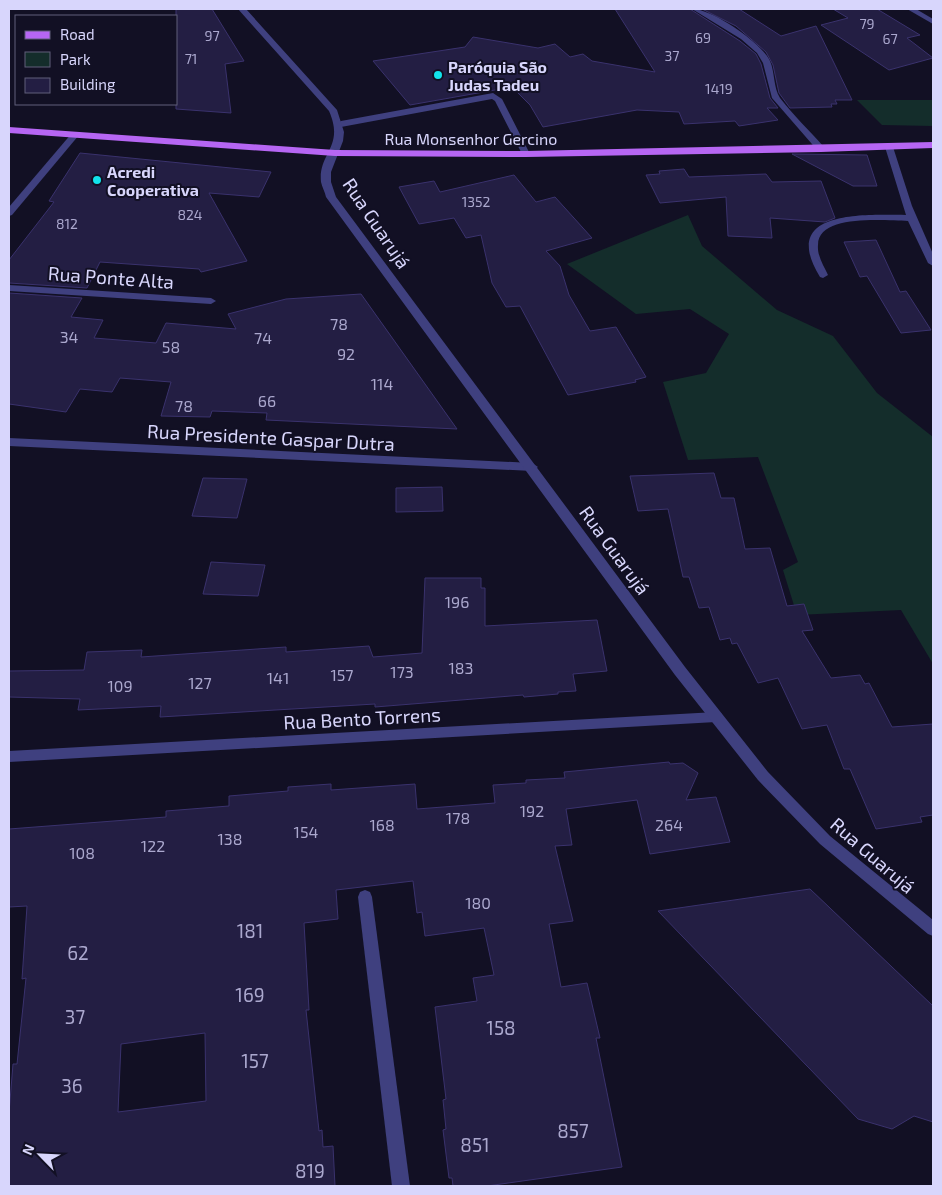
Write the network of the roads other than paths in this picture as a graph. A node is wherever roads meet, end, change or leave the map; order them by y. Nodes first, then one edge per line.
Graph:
1 (242, 9) edge
2 (696, 9) edge
3 (912, 9) edge
4 (933, 22) edge
5 (341, 124) junction
6 (9, 130) edge
7 (75, 135) junction
8 (933, 145) edge
9 (888, 147) junction
10 (821, 149) junction
11 (335, 153) junction
12 (526, 154) junction
13 (9, 213) edge
14 (911, 218) junction
15 (933, 263) edge
16 (823, 275) dead end
17 (9, 288) edge
18 (210, 301) dead end
19 (9, 442) edge
20 (532, 467) junction
21 (716, 717) junction
22 (9, 757) edge
23 (365, 897) dead end
24 (933, 929) edge
25 (401, 1186) edge

1 - 5 street
2 - 10 street
3 - 4 street
5 - 11 street, Rua Guarujá
5 - 12 street
6 - 7 main road, Rua Monsenhor Gercino
7 - 11 main road, Rua Monsenhor Gercino
7 - 13 street
8 - 9 main road, Rua Monsenhor Gercino
9 - 10 main road, Rua Monsenhor Gercino
9 - 14 street
10 - 12 main road, Rua Monsenhor Gercino
11 - 12 main road, Rua Monsenhor Gercino
11 - 20 street, Rua Guarujá
14 - 15 street
14 - 16 street
17 - 18 street, Rua Ponte Alta
19 - 20 street, Rua Presidente Gaspar Dutra
20 - 21 street, Rua Guarujá
21 - 22 street, Rua Bento Torrens
21 - 24 street, Rua Guarujá
23 - 25 street

